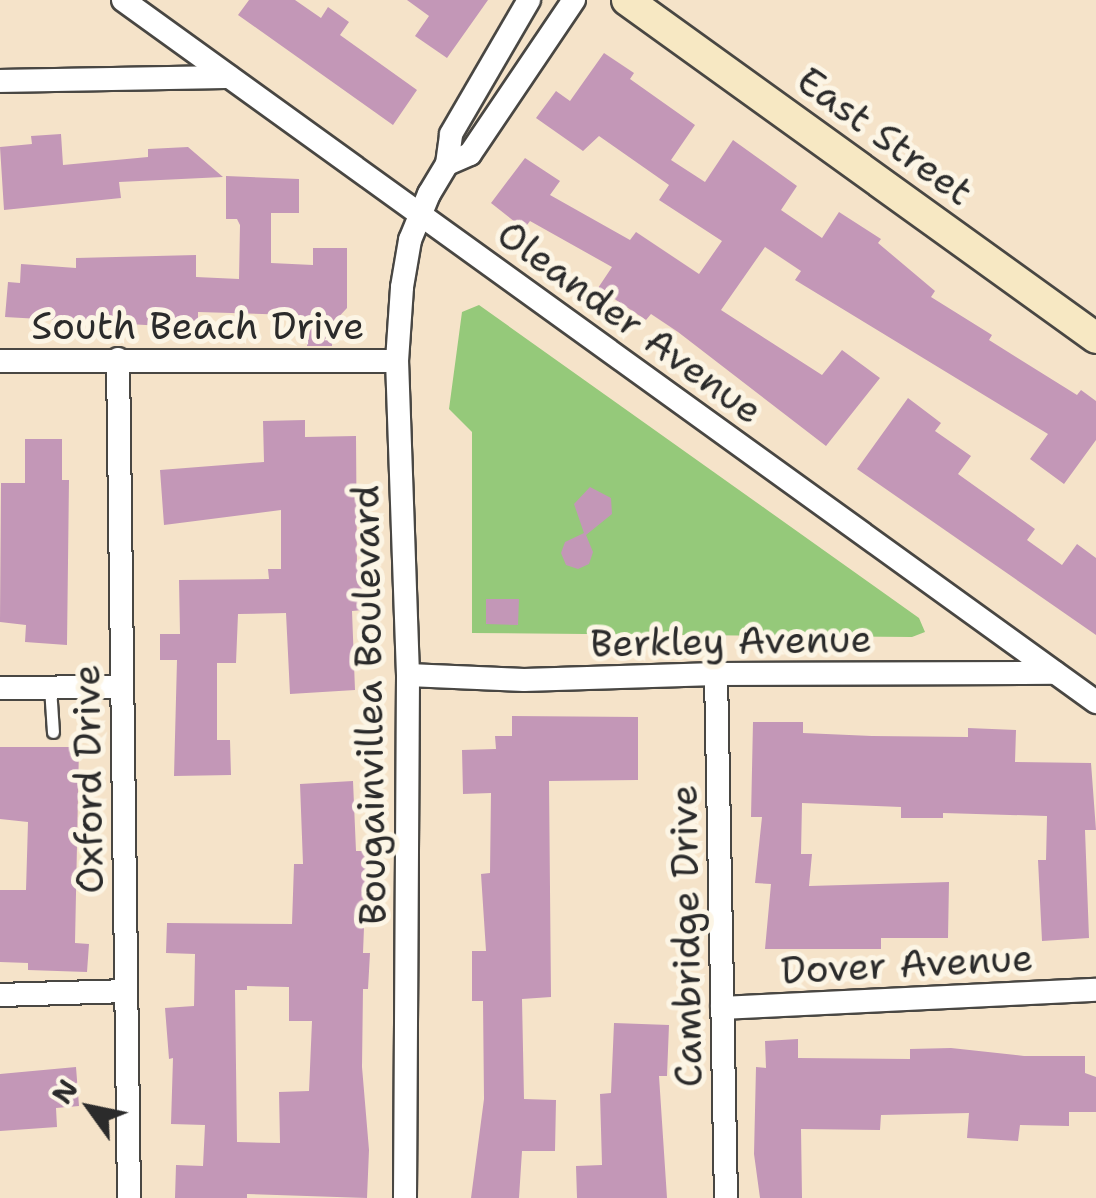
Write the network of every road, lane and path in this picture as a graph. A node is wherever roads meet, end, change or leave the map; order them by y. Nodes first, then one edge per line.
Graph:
1 (123, 0) edge
2 (530, 0) edge
3 (574, 0) edge
4 (627, 0) edge
5 (230, 77) junction
6 (0, 82) edge
7 (447, 164) junction
8 (421, 214) junction
9 (1096, 338) edge
10 (118, 359) junction
11 (0, 361) edge
12 (396, 361) junction
13 (1055, 672) junction
14 (716, 674) junction
15 (408, 676) junction
16 (122, 687) junction
17 (0, 688) edge
18 (50, 688) junction
19 (1096, 702) edge
20 (53, 732) dead end
21 (1096, 990) edge
22 (126, 992) junction
23 (0, 995) edge
24 (722, 1008) junction
25 (129, 1198) edge
26 (406, 1198) edge
27 (726, 1198) edge

1 - 5 street, Oleander Avenue
2 - 7 street
3 - 7 street
4 - 9 main road, East Street
5 - 6 street
5 - 8 street, Oleander Avenue
7 - 8 street, Bougainvillea Boulevard
8 - 12 street, Bougainvillea Boulevard
8 - 13 street, Oleander Avenue
10 - 11 street, South Beach Drive
10 - 12 street, South Beach Drive
10 - 16 street, Oxford Drive
12 - 15 street, Bougainvillea Boulevard
13 - 14 street, Berkley Avenue
13 - 19 street, Oleander Avenue
14 - 15 street, Berkley Avenue
14 - 24 street, Cambridge Drive
15 - 26 street, Bougainvillea Boulevard
16 - 18 street
16 - 22 street, Oxford Drive
17 - 18 street
18 - 20 lane
21 - 24 street, Dover Avenue
22 - 23 street
22 - 25 street, Oxford Drive
24 - 27 street, Cambridge Drive

